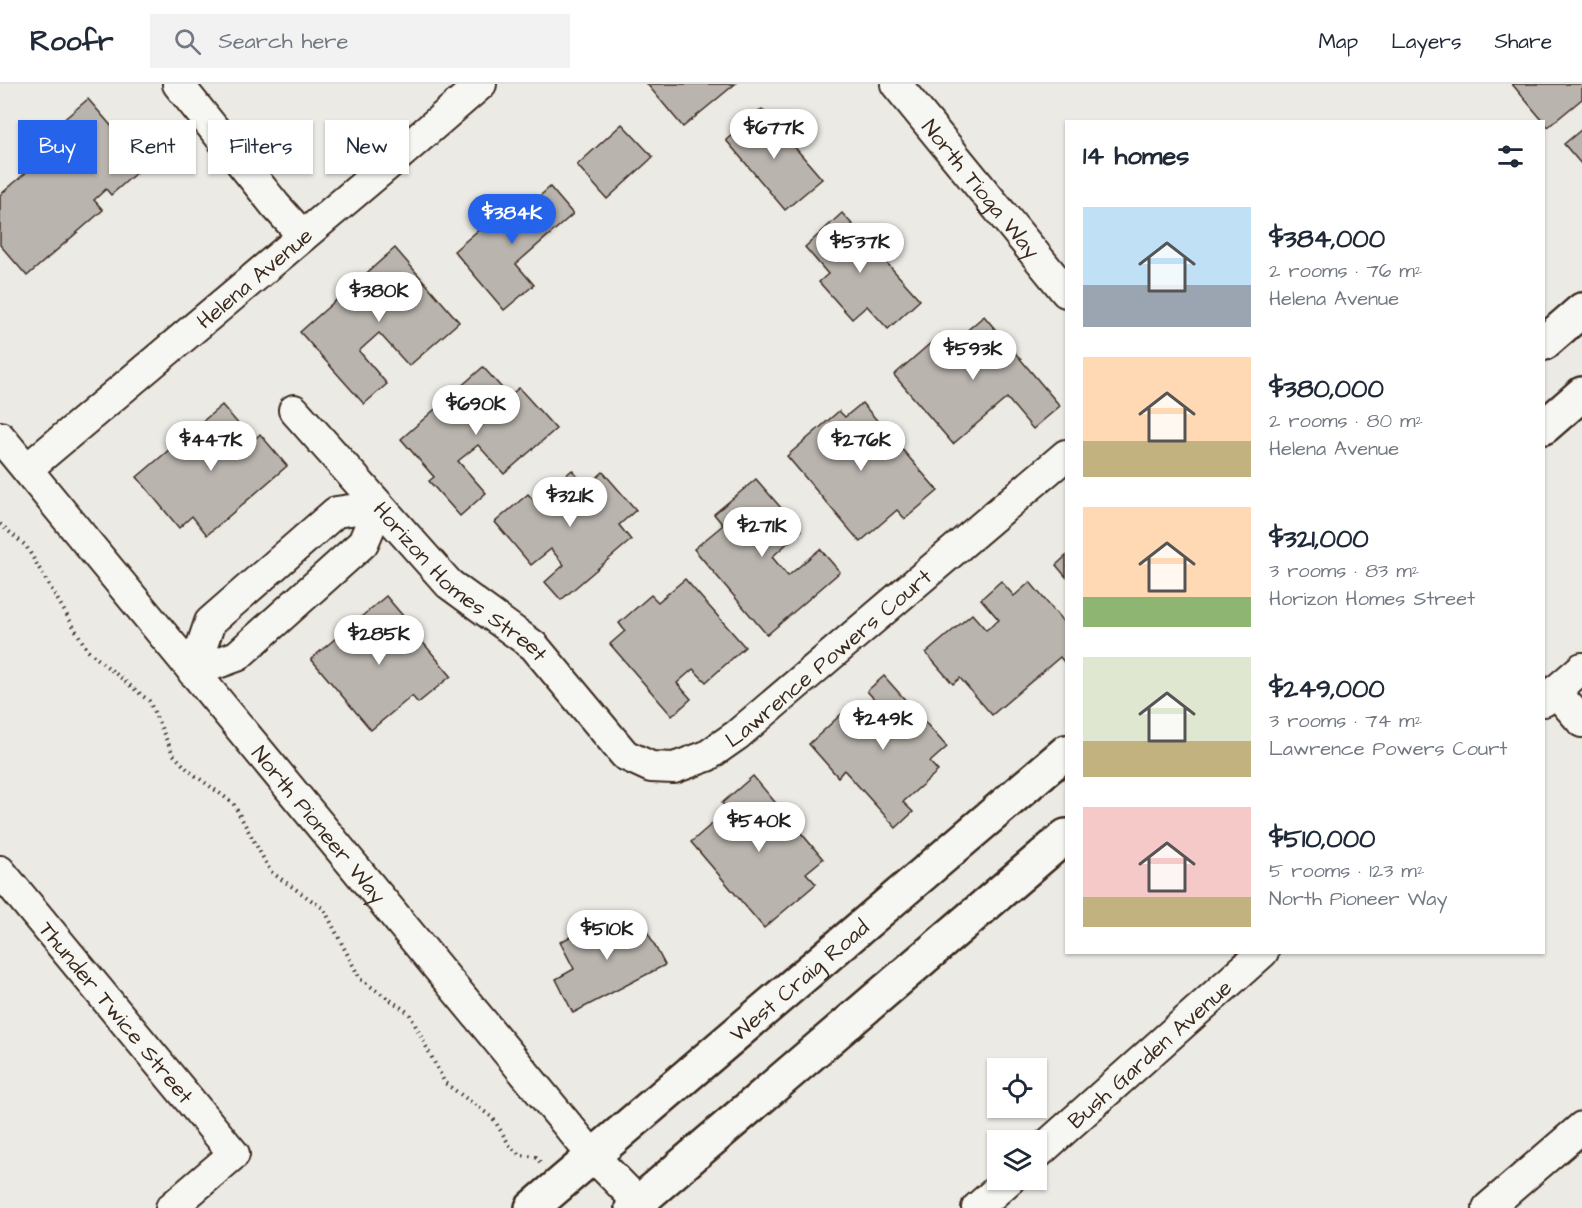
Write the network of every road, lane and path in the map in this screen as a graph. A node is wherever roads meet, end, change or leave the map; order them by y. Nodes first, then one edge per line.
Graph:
1 (178, 84) edge
2 (481, 84) edge
3 (896, 84) edge
4 (303, 236) junction
5 (1065, 291) edge
6 (1582, 310) edge
7 (1545, 342) edge
8 (1582, 394) edge
9 (294, 410) dead end
10 (1545, 426) edge
11 (0, 437) edge
12 (1065, 456) edge
13 (27, 469) junction
14 (379, 506) junction
15 (0, 524) edge
16 (274, 567) junction
17 (302, 598) junction
18 (1582, 668) edge
19 (193, 672) junction
20 (1549, 696) edge
21 (1582, 722) edge
22 (1065, 753) edge
23 (625, 755) joint
24 (1065, 837) edge
25 (0, 871) edge
26 (1261, 954) edge
27 (1582, 1127) edge
28 (1047, 1145) edge
29 (593, 1156) junction
30 (536, 1157) dead end
31 (997, 1190) edge
32 (638, 1206) edge
33 (171, 1208) edge
34 (532, 1208) edge
35 (977, 1208) edge
36 (1488, 1208) edge

1 - 4 street
2 - 4 street, Helena Avenue
3 - 5 street, North Tioga Way
4 - 13 street, Helena Avenue
6 - 7 main road
8 - 10 main road
9 - 14 street, Horizon Homes Street
11 - 13 street, North Pioneer Way
12 - 23 street, Lawrence Powers Court
13 - 19 street, North Pioneer Way
14 - 16 street
14 - 17 street
14 - 23 street, Horizon Homes Street
15 - 30 path
16 - 17 street
16 - 19 street
17 - 19 street
18 - 20 street
19 - 29 street, North Pioneer Way
20 - 21 street
22 - 29 main road, West Craig Road
24 - 32 main road
25 - 33 street, Thunder Twice Street
26 - 28 street, Bush Garden Avenue
27 - 36 street
29 - 32 street, North Pioneer Way
29 - 34 main road, West Craig Road
31 - 35 street

